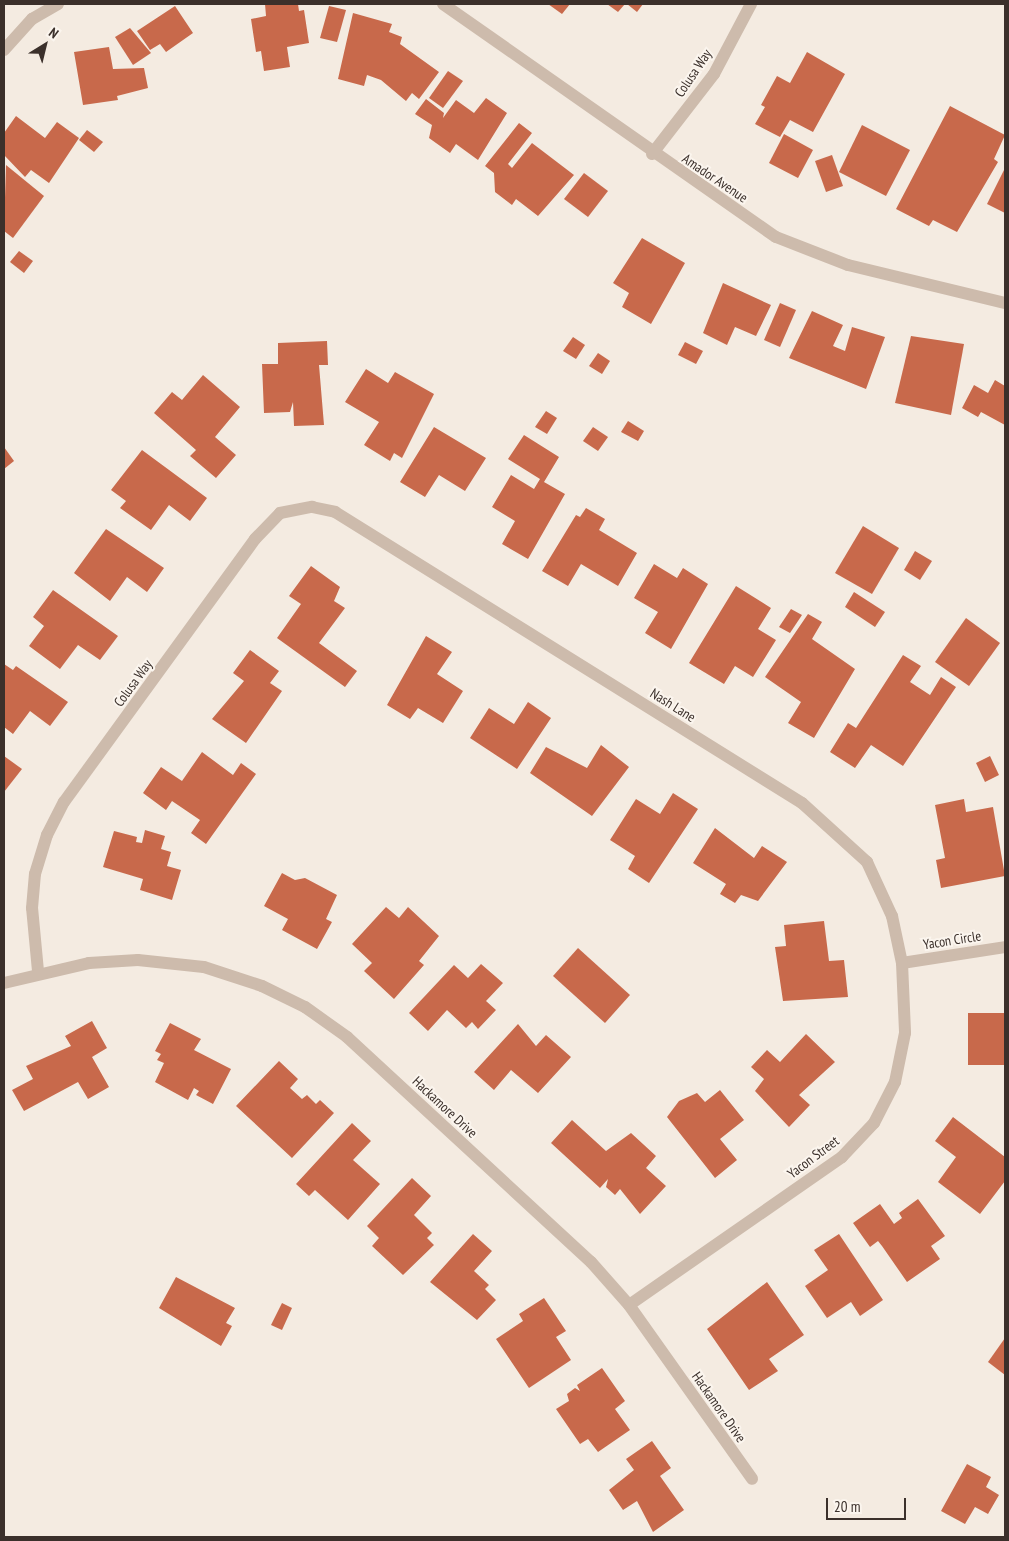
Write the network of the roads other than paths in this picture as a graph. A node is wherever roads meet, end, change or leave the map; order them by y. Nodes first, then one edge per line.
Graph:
1 (58, 4) edge
2 (443, 4) edge
3 (751, 4) edge
4 (4, 50) edge
5 (652, 154) junction
6 (1005, 303) edge
7 (362, 528) joint
8 (1005, 947) edge
9 (902, 963) junction
10 (38, 972) junction
11 (4, 983) edge
12 (629, 1305) junction
13 (752, 1479) dead end

1 - 4 street
2 - 5 street, Amador Avenue
3 - 5 street, Colusa Way
5 - 6 street, Amador Avenue
7 - 9 street, Nash Lane
7 - 10 street, Colusa Way
8 - 9 street, Yacon Circle
9 - 12 street, Yacon Street
10 - 11 street, Hackamore Drive
10 - 12 street, Hackamore Drive
12 - 13 street, Hackamore Drive

